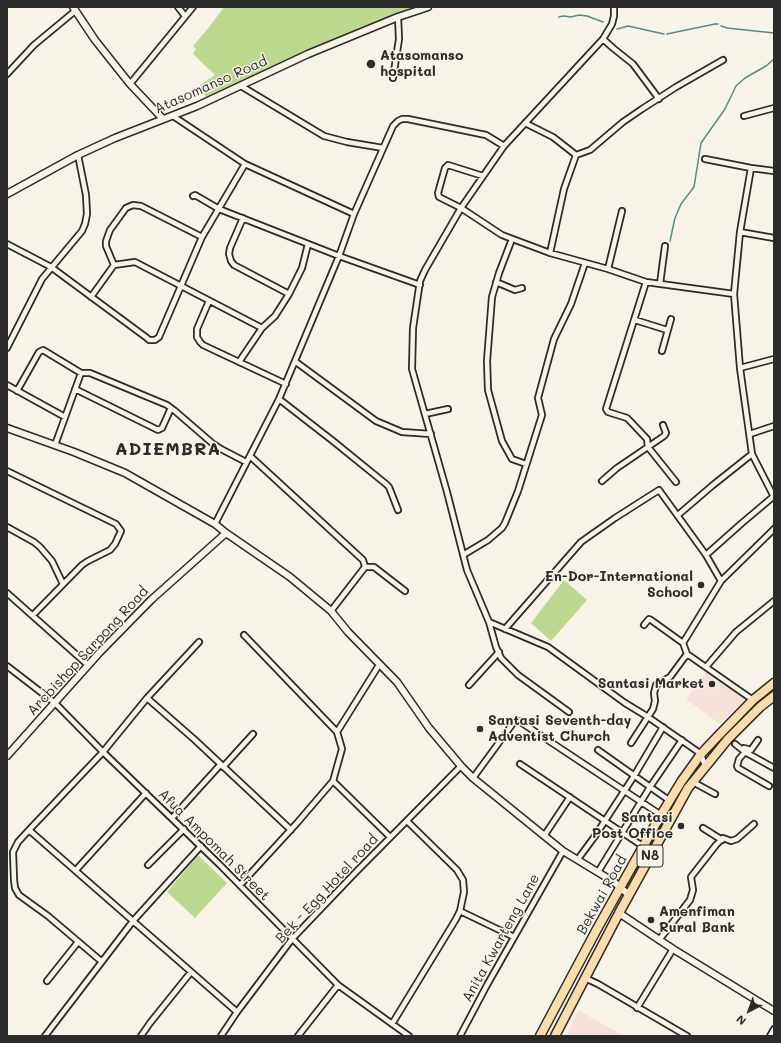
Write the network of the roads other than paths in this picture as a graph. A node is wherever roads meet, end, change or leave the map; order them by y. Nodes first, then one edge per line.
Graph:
1 (178, 7) edge
2 (194, 7) edge
3 (428, 7) edge
4 (614, 7) edge
5 (74, 9) edge
6 (185, 16) junction
7 (398, 17) junction
8 (603, 39) junction
9 (723, 60) dead end
10 (7, 74) edge
11 (393, 78) dead end
12 (130, 84) junction
13 (241, 86) junction
14 (659, 98) junction
15 (774, 108) edge
16 (173, 116) junction
17 (744, 116) dead end
18 (163, 119) junction
19 (525, 123) junction
20 (504, 146) junction
21 (383, 148) junction
22 (78, 154) junction
23 (576, 155) junction
24 (705, 159) dead end
25 (245, 164) junction
26 (751, 168) junction
27 (774, 171) edge
28 (483, 176) junction
29 (7, 194) edge
30 (193, 196) dead end
31 (462, 208) junction
32 (219, 209) junction
33 (622, 211) dead end
34 (354, 214) junction
35 (243, 218) junction
36 (740, 232) junction
37 (202, 237) junction
38 (774, 238) edge
39 (512, 239) junction
40 (7, 244) edge
41 (308, 244) junction
42 (665, 246) dead end
43 (550, 253) junction
44 (339, 256) junction
45 (585, 262) junction
46 (114, 265) junction
47 (51, 268) junction
48 (608, 268) junction
49 (496, 282) junction
50 (646, 282) junction
51 (660, 284) junction
52 (420, 285) junction
53 (182, 286) junction
54 (522, 288) dead end
55 (290, 294) junction
56 (734, 294) junction
57 (91, 297) junction
58 (209, 301) junction
59 (671, 319) dead end
60 (635, 320) junction
61 (262, 328) junction
62 (667, 330) junction
63 (7, 348) edge
64 (662, 351) dead end
65 (774, 359) edge
66 (239, 362) junction
67 (296, 362) junction
68 (740, 368) junction
69 (81, 373) junction
70 (286, 384) junction
71 (7, 386) edge
72 (75, 388) junction
73 (17, 391) junction
74 (279, 399) junction
75 (171, 408) junction
76 (448, 409) dead end
77 (425, 414) junction
78 (65, 416) junction
79 (663, 425) dead end
80 (774, 426) edge
81 (7, 428) edge
82 (431, 434) junction
83 (750, 434) junction
84 (55, 445) junction
85 (648, 447) junction
86 (752, 454) junction
87 (250, 456) junction
88 (246, 462) junction
89 (526, 464) junction
90 (7, 471) edge
91 (602, 481) dead end
92 (676, 482) dead end
93 (774, 497) edge
94 (398, 510) dead end
95 (678, 515) junction
96 (215, 524) junction
97 (7, 527) edge
98 (774, 529) edge
99 (226, 533) junction
100 (706, 554) junction
101 (463, 555) junction
102 (365, 567) junction
103 (721, 581) junction
104 (63, 584) junction
105 (405, 591) dead end
106 (7, 592) edge
107 (774, 601) edge
108 (330, 611) junction
109 (33, 616) junction
110 (489, 622) junction
111 (644, 625) dead end
112 (505, 629) junction
113 (244, 635) dead end
114 (199, 642) dead end
115 (683, 643) junction
116 (499, 652) junction
117 (687, 654) junction
118 (88, 665) junction
119 (379, 665) junction
120 (7, 666) edge
121 (706, 667) junction
122 (774, 683) edge
123 (469, 685) dead end
124 (774, 696) edge
125 (147, 698) junction
126 (753, 700) junction
127 (54, 703) junction
128 (569, 712) dead end
129 (648, 717) junction
130 (663, 727) junction
131 (337, 732) junction
132 (253, 734) dead end
133 (682, 740) junction
134 (758, 740) dead end
135 (732, 741) junction
136 (631, 743) dead end
137 (598, 750) dead end
138 (103, 752) junction
139 (745, 752) junction
140 (701, 754) junction
141 (7, 756) edge
142 (520, 764) dead end
143 (222, 766) junction
144 (461, 766) junction
145 (705, 766) junction
146 (774, 768) edge
147 (634, 776) junction
148 (473, 778) junction
149 (332, 781) junction
150 (693, 782) junction
151 (769, 786) dead end
152 (650, 787) junction
153 (624, 790) junction
154 (146, 793) junction
155 (714, 794) dead end
156 (570, 797) junction
157 (670, 801) junction
158 (641, 802) junction
159 (661, 815) junction
160 (172, 818) junction
161 (407, 821) junction
162 (605, 821) junction
163 (754, 824) dead end
164 (703, 828) dead end
165 (184, 829) junction
166 (29, 830) junction
167 (291, 830) junction
168 (622, 833) junction
169 (544, 836) junction
170 (390, 837) junction
171 (722, 840) junction
172 (201, 846) junction
173 (644, 847) junction
174 (563, 850) junction
175 (578, 859) junction
176 (148, 865) dead end
177 (76, 870) junction
178 (598, 872) junction
179 (240, 885) junction
180 (621, 887) junction
181 (629, 895) junction
182 (460, 911) junction
183 (619, 913) junction
184 (133, 921) junction
185 (514, 938) junction
186 (292, 939) junction
187 (659, 940) junction
188 (78, 942) junction
189 (673, 949) junction
190 (101, 961) junction
191 (191, 972) junction
192 (585, 978) junction
193 (47, 981) dead end
194 (338, 985) junction
195 (561, 997) junction
196 (572, 1004) junction
197 (638, 1008) junction
198 (774, 1011) edge
199 (237, 1012) junction
200 (392, 1024) junction
201 (774, 1029) edge
202 (45, 1036) edge
203 (142, 1036) edge
204 (221, 1036) edge
205 (298, 1036) edge
206 (409, 1036) edge
207 (460, 1036) edge
208 (540, 1036) edge
209 (555, 1036) edge
210 (687, 1036) edge
211 (770, 1036) edge

1 - 6 street
2 - 6 street
3 - 7 street, Atasomanso Road
4 - 8 street
5 - 10 street
5 - 12 street
6 - 12 street
7 - 11 street
7 - 13 street, Atasomanso Road
8 - 14 street
8 - 19 street
9 - 14 street
12 - 18 street
13 - 16 street, Atasomanso Road
13 - 21 street
14 - 23 street
15 - 17 street
16 - 18 street, Atasomanso Road
16 - 25 street
18 - 22 street, Atasomanso Road
19 - 20 street
19 - 23 street
20 - 21 street
20 - 28 street
21 - 34 street
22 - 29 street, Atasomanso Road
22 - 47 street
23 - 43 street
24 - 26 street
25 - 32 street
25 - 34 street
26 - 27 street
26 - 36 street
28 - 31 street
28 - 31 street
30 - 32 street
31 - 39 street
31 - 52 street
32 - 35 street
32 - 37 street
33 - 48 street
34 - 44 street
35 - 41 street
35 - 55 street
36 - 38 street
36 - 56 street
37 - 46 street
37 - 53 street
39 - 43 street
39 - 49 street
40 - 47 street
41 - 44 street
41 - 55 street
42 - 51 street
43 - 45 street
44 - 52 street
44 - 67 street
45 - 48 street
45 - 89 street
46 - 53 street
46 - 57 street
47 - 57 street
47 - 63 street
48 - 50 street
49 - 54 street
49 - 89 street
50 - 51 street
50 - 60 street
51 - 56 street
52 - 77 street
53 - 57 street
53 - 58 street
55 - 61 street
56 - 68 street
58 - 61 street
58 - 66 street
59 - 62 street
60 - 62 street
60 - 85 street
61 - 66 street
62 - 64 street
65 - 68 street
66 - 70 street
67 - 70 street
67 - 82 street
68 - 83 street
69 - 72 street
69 - 73 street
69 - 75 street
70 - 74 street
71 - 73 street
72 - 75 street
72 - 78 street
73 - 78 street
74 - 87 street
74 - 94 street
75 - 88 street
76 - 77 street
77 - 82 street
78 - 84 street
79 - 85 street
80 - 83 street
81 - 84 street
82 - 101 street
83 - 86 street
84 - 96 street
85 - 91 street
85 - 92 street
86 - 93 street
86 - 95 street
87 - 88 street
87 - 102 street
88 - 96 street
89 - 101 street
90 - 104 street
93 - 100 street
95 - 100 street
95 - 112 street
96 - 99 street
97 - 104 street
98 - 103 street
99 - 108 street
99 - 118 street, Arcbishop Sarpong Road
100 - 103 street
101 - 110 street
102 - 105 street
102 - 108 street
103 - 115 street
104 - 109 street
106 - 109 street
107 - 121 street
108 - 119 street
109 - 118 street
110 - 112 street
110 - 116 street
111 - 115 street
112 - 129 street
113 - 131 street
114 - 125 street
115 - 117 street
116 - 123 street
116 - 128 street
117 - 121 street
117 - 129 street
118 - 127 street, Arcbishop Sarpong Road
119 - 131 street
119 - 144 street
120 - 127 street, Afua Ampomah Street
121 - 126 street
122 - 126 highway, Bekwai Road / N8
124 - 135 highway, Bekwai Road / N8
125 - 138 street
125 - 143 street
126 - 140 highway, Bekwai Road / N8
127 - 138 street, Afua Ampomah Street
127 - 141 street, Arcbishop Sarpong Road
129 - 130 street
129 - 136 street
130 - 133 street
130 - 147 street
131 - 149 street
132 - 143 street
133 - 140 street
133 - 152 street
134 - 135 street
135 - 139 street
135 - 145 highway, Bekwai Road / N8
137 - 147 street
138 - 154 street, Afua Ampomah Street
138 - 166 street
139 - 146 street
139 - 151 street
140 - 145 street
140 - 157 highway, Bekwai Road / N8
142 - 156 street
143 - 160 street
143 - 167 street
144 - 148 street
144 - 161 street, Bek - Egg Hotel road
145 - 150 highway, Bekwai Road / N8
147 - 152 street
147 - 153 street
148 - 153 street
148 - 169 street
149 - 167 street
149 - 170 street
150 - 155 street
150 - 181 highway, Bekwai Road / N8
152 - 157 street
152 - 158 street
153 - 158 street
153 - 162 street
154 - 160 street, Afua Ampomah Street
154 - 177 street
156 - 162 street
156 - 169 street
157 - 159 highway, Bekwai Road / N8
158 - 159 street
158 - 168 street
159 - 173 highway, Bekwai Road / N8
160 - 165 street, Afua Ampomah Street
161 - 170 street, Bek - Egg Hotel road
161 - 182 street
162 - 168 street
162 - 175 street
163 - 171 street
164 - 171 street
165 - 172 street, Afua Ampomah Street
165 - 176 street
166 - 177 street
166 - 188 street
167 - 179 street
168 - 173 street
168 - 178 street
169 - 174 street
170 - 186 street, Bek - Egg Hotel road
171 - 187 street
172 - 179 street, Afua Ampomah Street
172 - 184 street
173 - 180 highway, Bekwai Road / N8
174 - 175 street
174 - 185 street, Anita Kwarteng Lane
175 - 178 street
177 - 184 street
178 - 180 street
179 - 186 street, Afua Ampomah Street
180 - 181 street
180 - 195 highway, Bekwai Road / N8
181 - 183 highway, Bekwai Road / N8
182 - 185 street
182 - 200 street
183 - 187 street
183 - 192 highway, Bekwai Road / N8
184 - 190 street
184 - 191 street
185 - 207 street, Anita Kwarteng Lane
186 - 194 street, Afua Ampomah Street
186 - 199 street, Bek - Egg Hotel road
187 - 189 street
188 - 190 street
188 - 193 street
189 - 197 street
189 - 198 street
190 - 202 street
191 - 199 street
191 - 203 street
192 - 196 highway, Bekwai Road / N8
192 - 197 street
194 - 200 street, Afua Ampomah Street
194 - 205 street
195 - 196 highway
195 - 208 highway, Bekwai Road / N8
196 - 209 highway, Bekwai Road / N8
197 - 210 street
199 - 204 street, Bek - Egg Hotel road
200 - 206 street, Afua Ampomah Street
201 - 211 street

